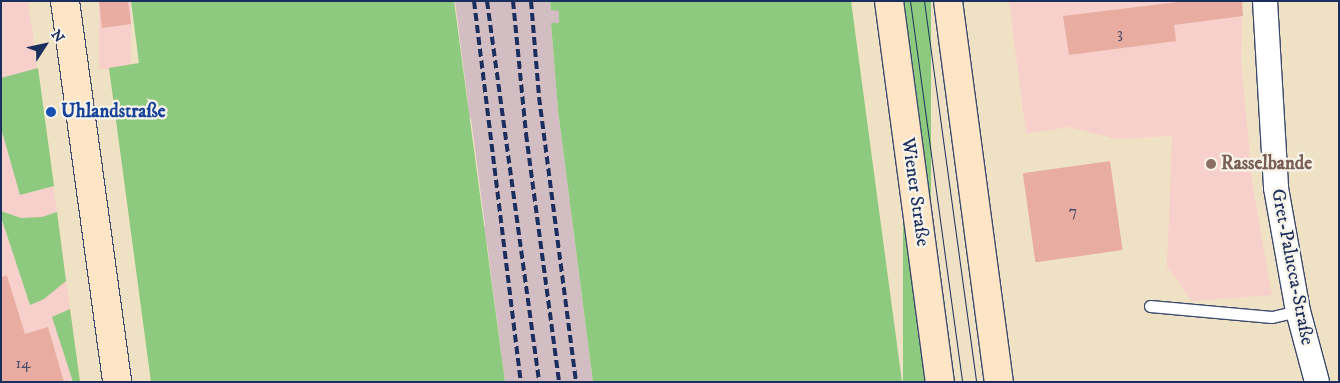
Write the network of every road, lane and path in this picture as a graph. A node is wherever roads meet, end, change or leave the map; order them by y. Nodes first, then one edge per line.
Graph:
1 (66, 1) edge
2 (889, 1) edge
3 (948, 1) edge
4 (1264, 1) edge
5 (1150, 306) dead end
6 (1298, 311) junction
7 (117, 382) edge
8 (940, 382) edge
9 (999, 382) edge
10 (1317, 382) edge

1 - 7 main road
2 - 8 main road, Wiener Straße
3 - 9 main road
4 - 6 street, Gret-Palucca-Straße
5 - 6 lane
6 - 10 street, Gret-Palucca-Straße

